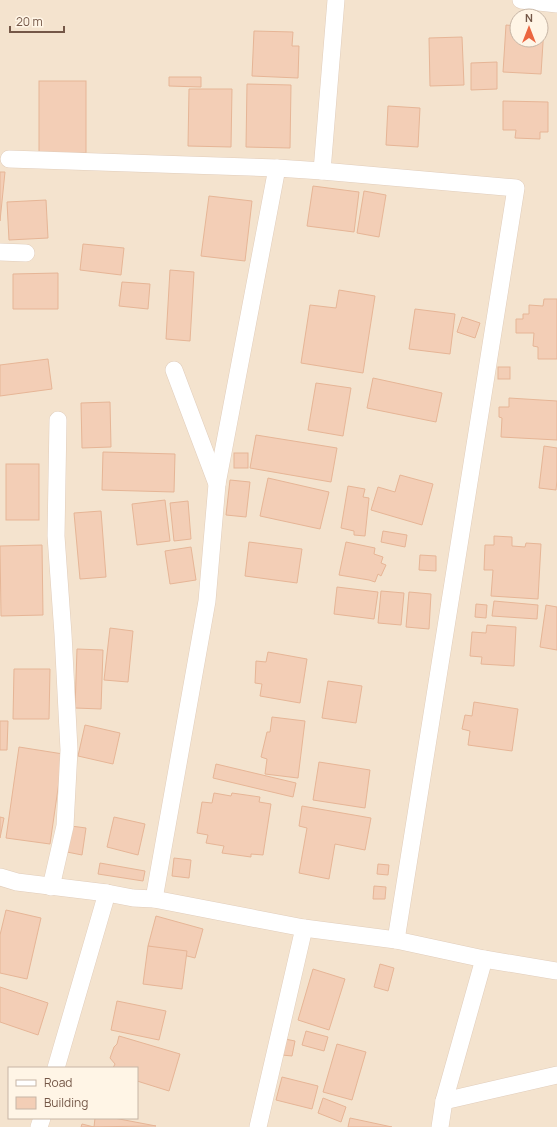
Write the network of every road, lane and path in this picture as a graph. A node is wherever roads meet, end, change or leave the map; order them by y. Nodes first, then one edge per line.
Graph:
1 (336, 0) edge
2 (521, 0) edge
3 (557, 4) edge
4 (9, 159) dead end
5 (277, 168) junction
6 (322, 172) junction
7 (0, 252) edge
8 (26, 253) dead end
9 (174, 370) dead end
10 (58, 420) dead end
11 (217, 484) junction
12 (0, 877) edge
13 (51, 887) junction
14 (107, 894) junction
15 (154, 898) junction
16 (304, 928) junction
17 (396, 940) junction
18 (484, 959) junction
19 (557, 971) edge
20 (56, 1067) edge
21 (557, 1074) edge
22 (444, 1101) junction
23 (258, 1127) edge
24 (440, 1127) edge

1 - 6 street
2 - 3 street
4 - 5 street
5 - 6 street
5 - 11 street
6 - 17 street
7 - 8 street
9 - 11 street
10 - 13 street
11 - 15 street
12 - 13 street
13 - 14 street
14 - 15 street
14 - 20 street
15 - 16 street
16 - 17 street
16 - 23 street
17 - 18 street
18 - 19 street
18 - 22 street
21 - 22 street
22 - 24 street

